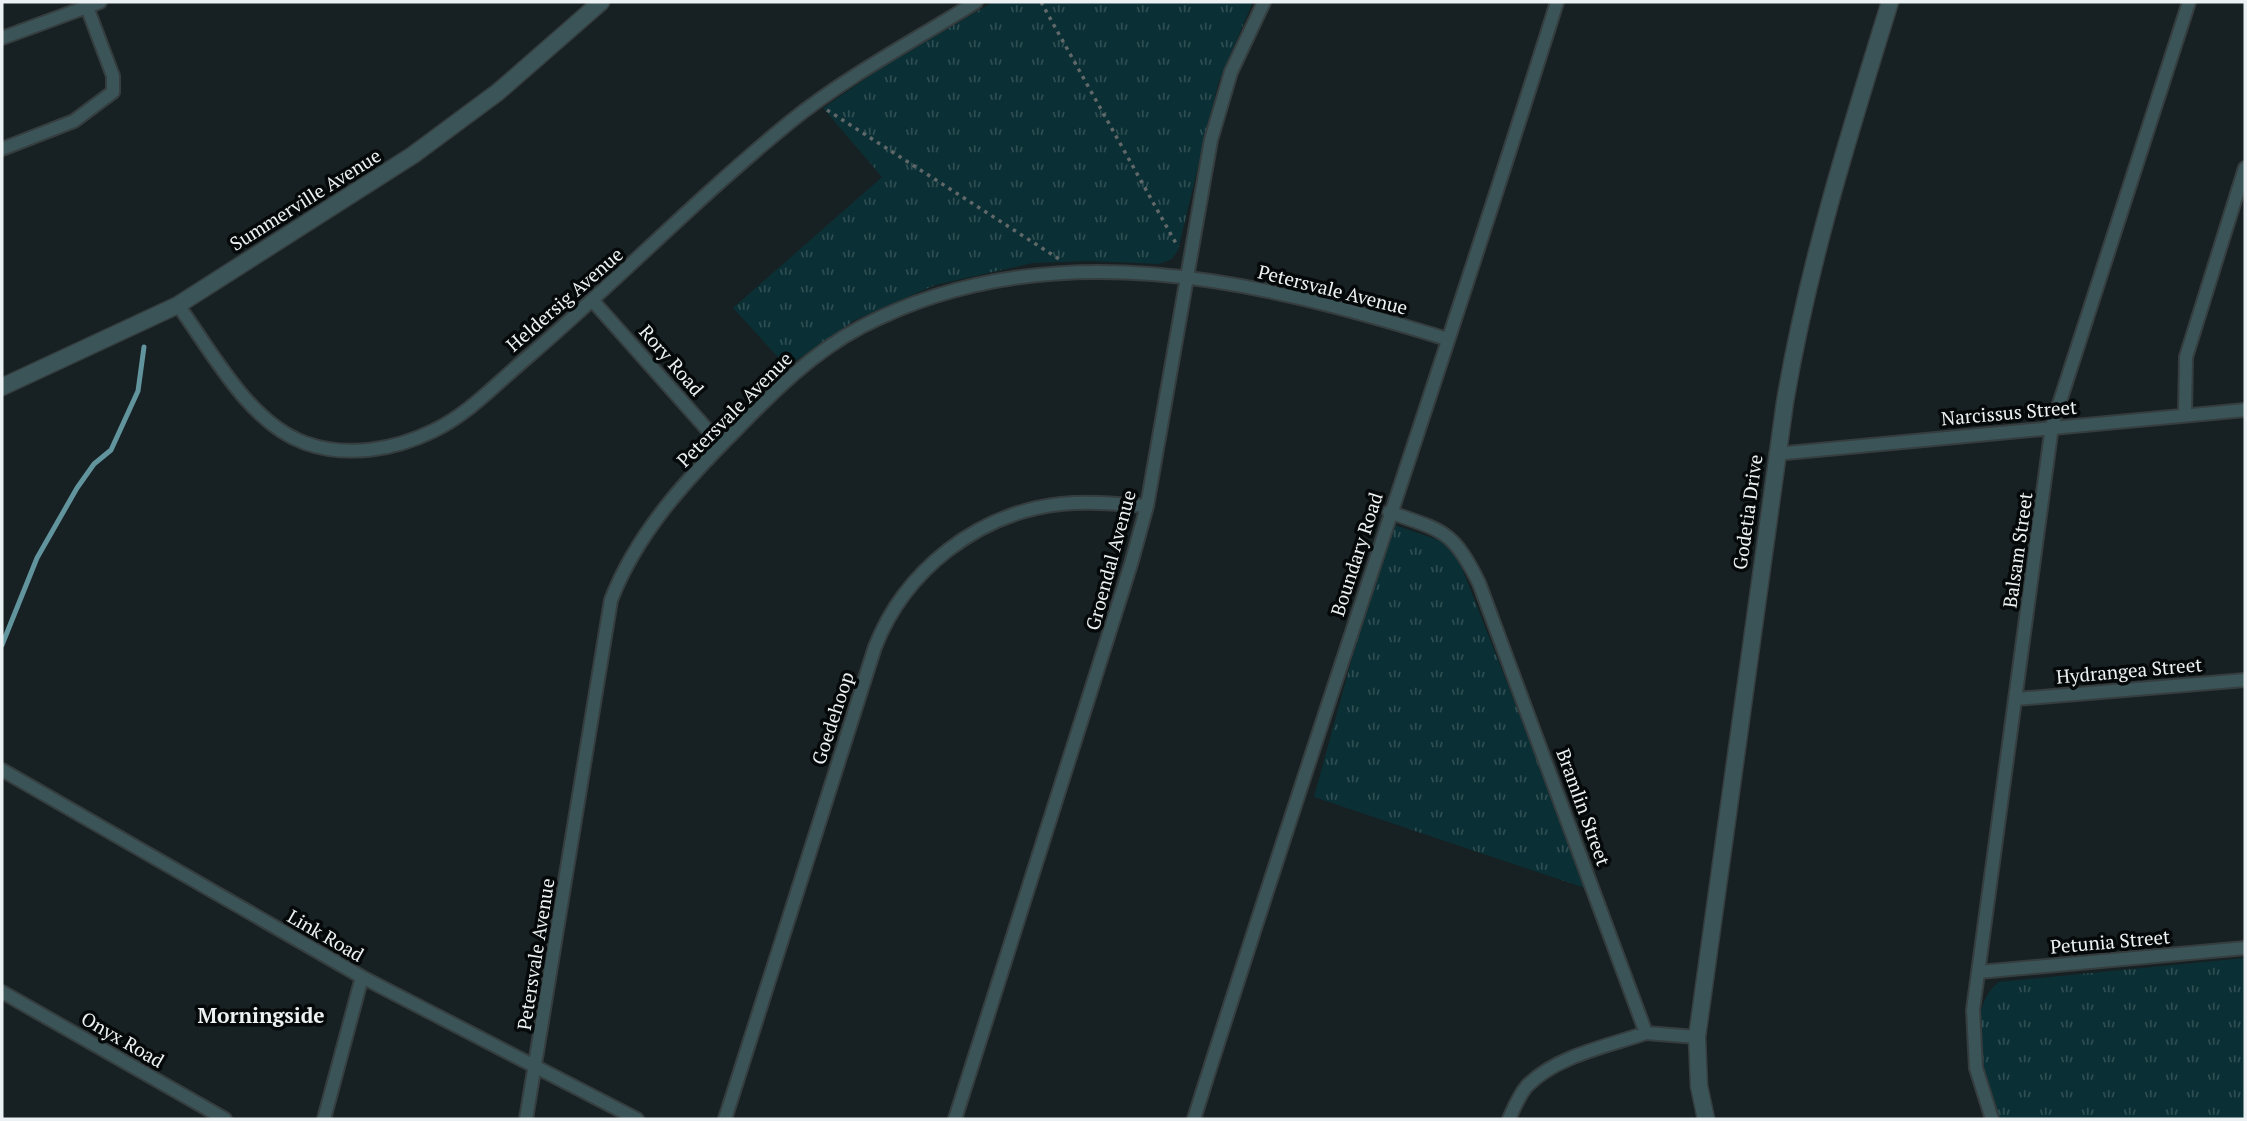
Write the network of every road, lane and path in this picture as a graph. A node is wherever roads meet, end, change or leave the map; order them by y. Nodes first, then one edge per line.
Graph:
1 (100, 2) edge
2 (601, 2) edge
3 (976, 2) edge
4 (1041, 2) edge
5 (1264, 2) edge
6 (1558, 2) edge
7 (1890, 2) edge
8 (2189, 2) edge
9 (87, 7) junction
10 (2, 38) edge
11 (816, 103) junction
12 (2, 149) edge
13 (2245, 168) edge
14 (1188, 264) junction
15 (1078, 271) junction
16 (1185, 278) junction
17 (593, 301) junction
18 (178, 305) junction
19 (1447, 339) junction
20 (2, 387) edge
21 (2245, 410) edge
22 (2185, 415) junction
23 (2052, 426) junction
24 (721, 445) junction
25 (1776, 454) junction
26 (1147, 506) junction
27 (1389, 512) junction
28 (2245, 680) edge
29 (2016, 699) junction
30 (2, 770) edge
31 (2245, 948) edge
32 (1979, 972) junction
33 (362, 977) junction
34 (2, 992) edge
35 (1646, 1033) junction
36 (1697, 1037) junction
37 (536, 1069) junction
38 (225, 1119) edge
39 (324, 1119) edge
40 (526, 1119) edge
41 (638, 1119) edge
42 (725, 1119) edge
43 (955, 1119) edge
44 (1194, 1119) edge
45 (1509, 1119) edge
46 (1706, 1119) edge
47 (1992, 1119) edge

1 - 9 street
2 - 18 street, Summerville Avenue
3 - 11 street, Heldersig Avenue
4 - 14 path
5 - 14 street, Groendal Avenue
6 - 19 street, Boundary Road
7 - 25 street, Godetia Drive
8 - 23 street, Balsam Street
9 - 10 street
9 - 12 street
11 - 15 path
11 - 17 street, Heldersig Avenue
13 - 22 street
14 - 16 street, Groendal Avenue
15 - 16 street, Petersvale Avenue
15 - 24 street, Petersvale Avenue
16 - 19 street, Petersvale Avenue
16 - 26 street, Groendal Avenue
17 - 18 street, Heldersig Avenue
17 - 24 street, Rory Road
18 - 20 street, Summerville Avenue
19 - 27 street, Boundary Road
21 - 22 street, Narcissus Street
22 - 23 street, Narcissus Street
23 - 25 street, Narcissus Street
23 - 29 street, Balsam Street
24 - 37 street, Petersvale Avenue
25 - 36 street, Godetia Drive
26 - 42 street, Goedehoop
26 - 43 street, Groendal Avenue
27 - 35 street, Bramlin Street
27 - 44 street, Boundary Road
28 - 29 street, Hydrangea Street
29 - 32 street, Balsam Street
30 - 33 street, Link Road
31 - 32 street, Petunia Street
32 - 47 street, Balsam Street
33 - 37 street, Link Road
33 - 39 street
34 - 38 street, Onyx Road
35 - 36 street
35 - 45 street
36 - 46 street
37 - 40 street, Petersvale Avenue
37 - 41 street, Link Road

